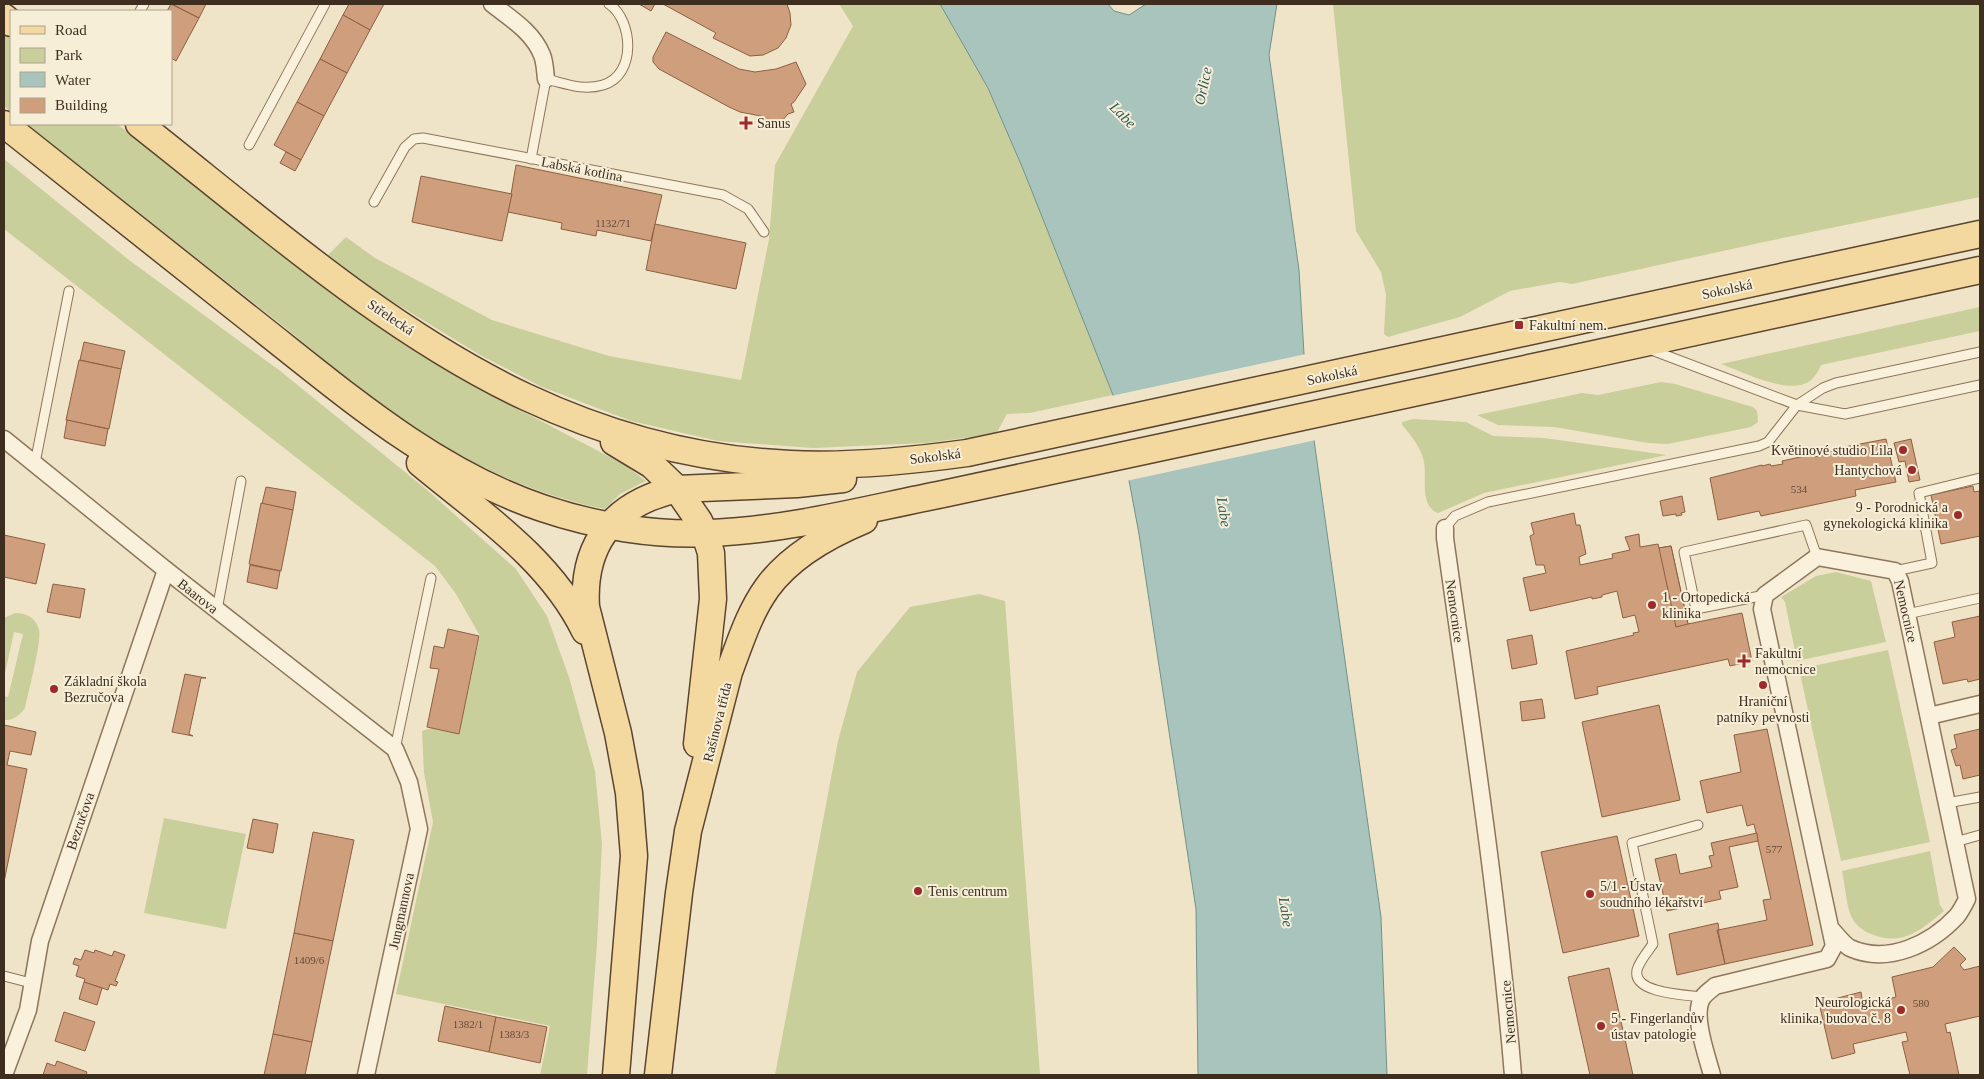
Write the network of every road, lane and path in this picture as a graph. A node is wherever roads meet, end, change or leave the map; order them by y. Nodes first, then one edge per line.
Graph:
1 (325, 4) edge
2 (492, 4) edge
3 (609, 4) edge
4 (546, 79) junction
5 (4, 124) edge
6 (140, 125) edge
7 (249, 145) dead end
8 (531, 159) junction
9 (374, 202) dead end
10 (764, 232) dead end
11 (1980, 234) edge
12 (1980, 270) edge
13 (69, 291) dead end
14 (1637, 345) junction
15 (1980, 352) edge
16 (1980, 386) edge
17 (525, 396) junction
18 (350, 398) junction
19 (1797, 405) junction
20 (4, 439) edge
21 (678, 448) joint
22 (967, 453) junction
23 (35, 463) junction
24 (1980, 478) edge
25 (241, 481) dead end
26 (678, 489) junction
27 (955, 491) junction
28 (610, 526) junction
29 (1445, 528) joint
30 (705, 534) junction
31 (1817, 557) junction
32 (166, 570) junction
33 (1898, 576) junction
34 (431, 578) dead end
35 (1980, 598) edge
36 (1763, 602) junction
37 (217, 610) junction
38 (1907, 614) junction
39 (602, 674) junction
40 (1980, 704) edge
41 (1929, 716) junction
42 (395, 749) junction
43 (1980, 797) edge
44 (1947, 803) junction
45 (1698, 825) dead end
46 (688, 831) junction
47 (1980, 836) edge
48 (1955, 842) junction
49 (1974, 900) edge
50 (1831, 929) junction
51 (4, 976) edge
52 (31, 983) junction
53 (1702, 997) junction
54 (4, 1075) edge
55 (366, 1075) edge
56 (616, 1075) edge
57 (658, 1075) edge
58 (1513, 1075) edge
59 (1712, 1075) edge

1 - 7 lane
2 - 4 street, Labská kotlina
3 - 4 lane
4 - 8 lane, Labská kotlina
5 - 18 main road
6 - 17 main road, Střelecká
8 - 9 lane
8 - 10 lane, Labská kotlina
11 - 22 main road, Sokolská
12 - 14 main road
13 - 23 lane
14 - 19 lane
14 - 27 main road
15 - 19 lane, Nemocnice
16 - 19 lane
17 - 21 main road, Střelecká
17 - 26 main road
18 - 28 main road
18 - 39 main road
19 - 29 lane, Nemocnice
20 - 23 street, Baarova
21 - 22 main road, Sokolská
22 - 26 main road
23 - 32 street, Baarova
24 - 33 lane
25 - 37 lane
26 - 28 main road
26 - 30 main road
27 - 30 main road
27 - 46 main road, Rašínova třída
28 - 30 main road
28 - 39 main road
29 - 58 street, Nemocnice
30 - 46 main road
31 - 33 street, Nemocnice
31 - 36 street
31 - 36 lane
32 - 37 street, Baarova
32 - 52 street, Bezručova
33 - 38 street, Nemocnice
34 - 42 lane
35 - 38 lane
36 - 50 street
37 - 42 street, Baarova
38 - 41 street, Nemocnice
39 - 56 main road
40 - 41 street
41 - 44 street, Nemocnice
42 - 55 street, Jungmannova
43 - 44 lane
44 - 48 street, Nemocnice
45 - 53 lane
46 - 57 main road, Rašínova třída
47 - 48 lane
48 - 49 street, Nemocnice
49 - 50 street, Nemocnice
50 - 53 street
51 - 52 lane
52 - 54 street, Bezručova
53 - 59 street

